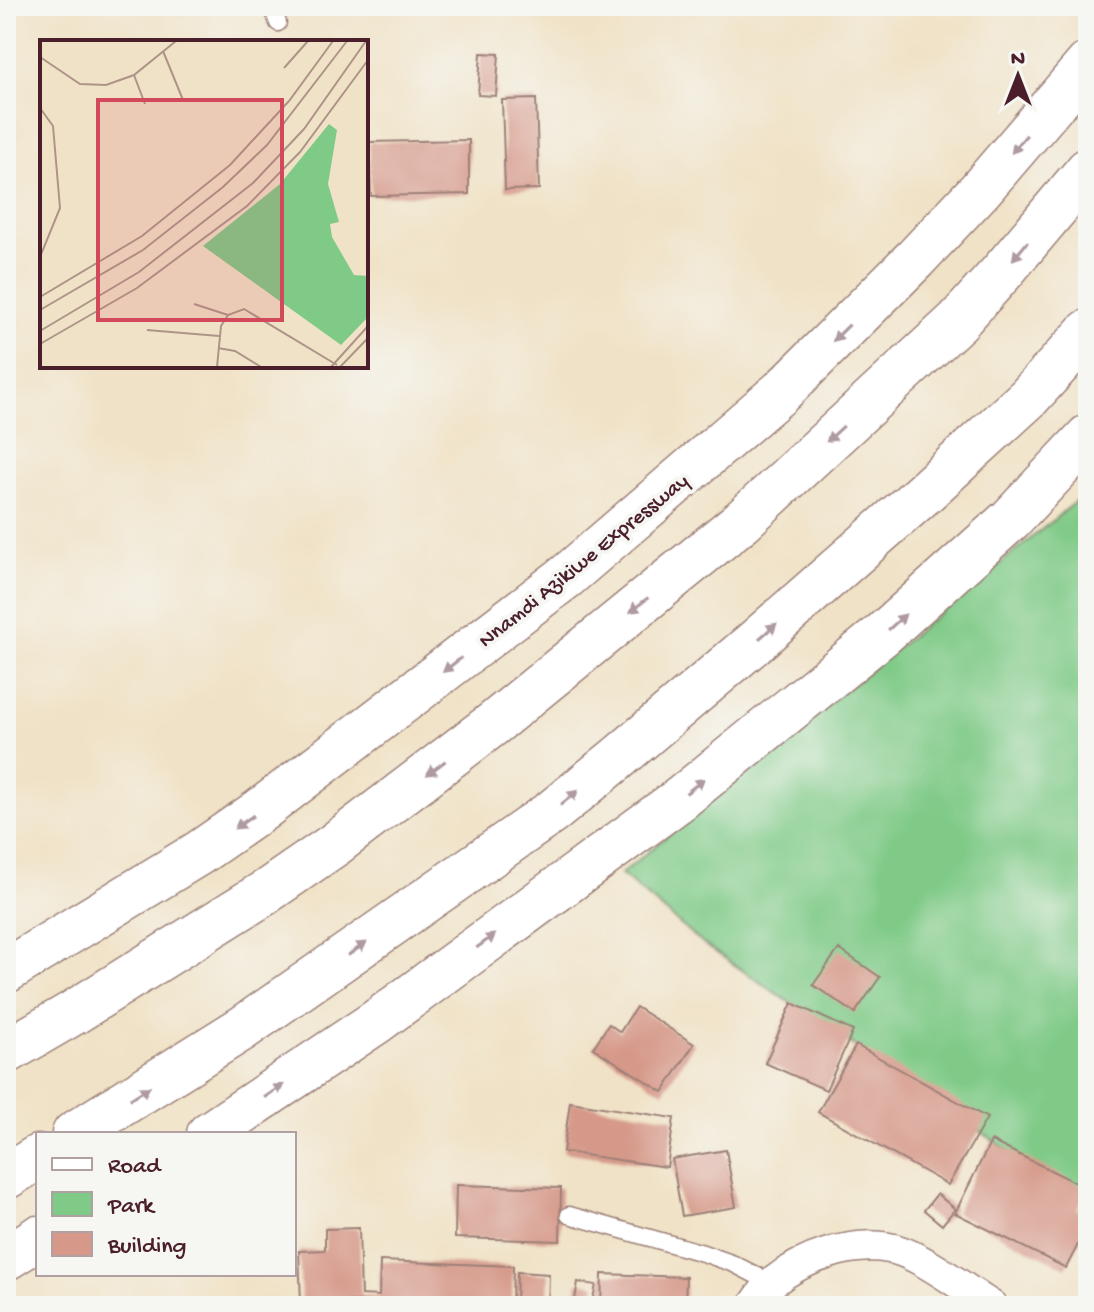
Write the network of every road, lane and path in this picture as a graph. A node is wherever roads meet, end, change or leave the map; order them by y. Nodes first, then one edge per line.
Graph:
1 (272, 6) edge
2 (278, 23) dead end
3 (1088, 64) edge
4 (1088, 170) edge
5 (1088, 332) edge
6 (1088, 437) edge
7 (6, 971) edge
8 (73, 1013) junction
9 (6, 1030) edge
10 (6, 1052) edge
11 (77, 1132) edge
12 (212, 1132) edge
13 (36, 1158) edge
14 (6, 1177) edge
15 (569, 1215) dead end
16 (36, 1239) edge
17 (6, 1258) edge
18 (762, 1294) edge
19 (992, 1306) edge

1 - 2 lane
3 -> 7 highway, Nnamdi Azikiwe Expressway
4 -> 8 highway
11 -> 5 highway
12 -> 6 highway
8 - 9 highway
8 - 10 highway
13 - 14 highway
15 - 18 lane
16 - 17 highway
18 - 19 street

